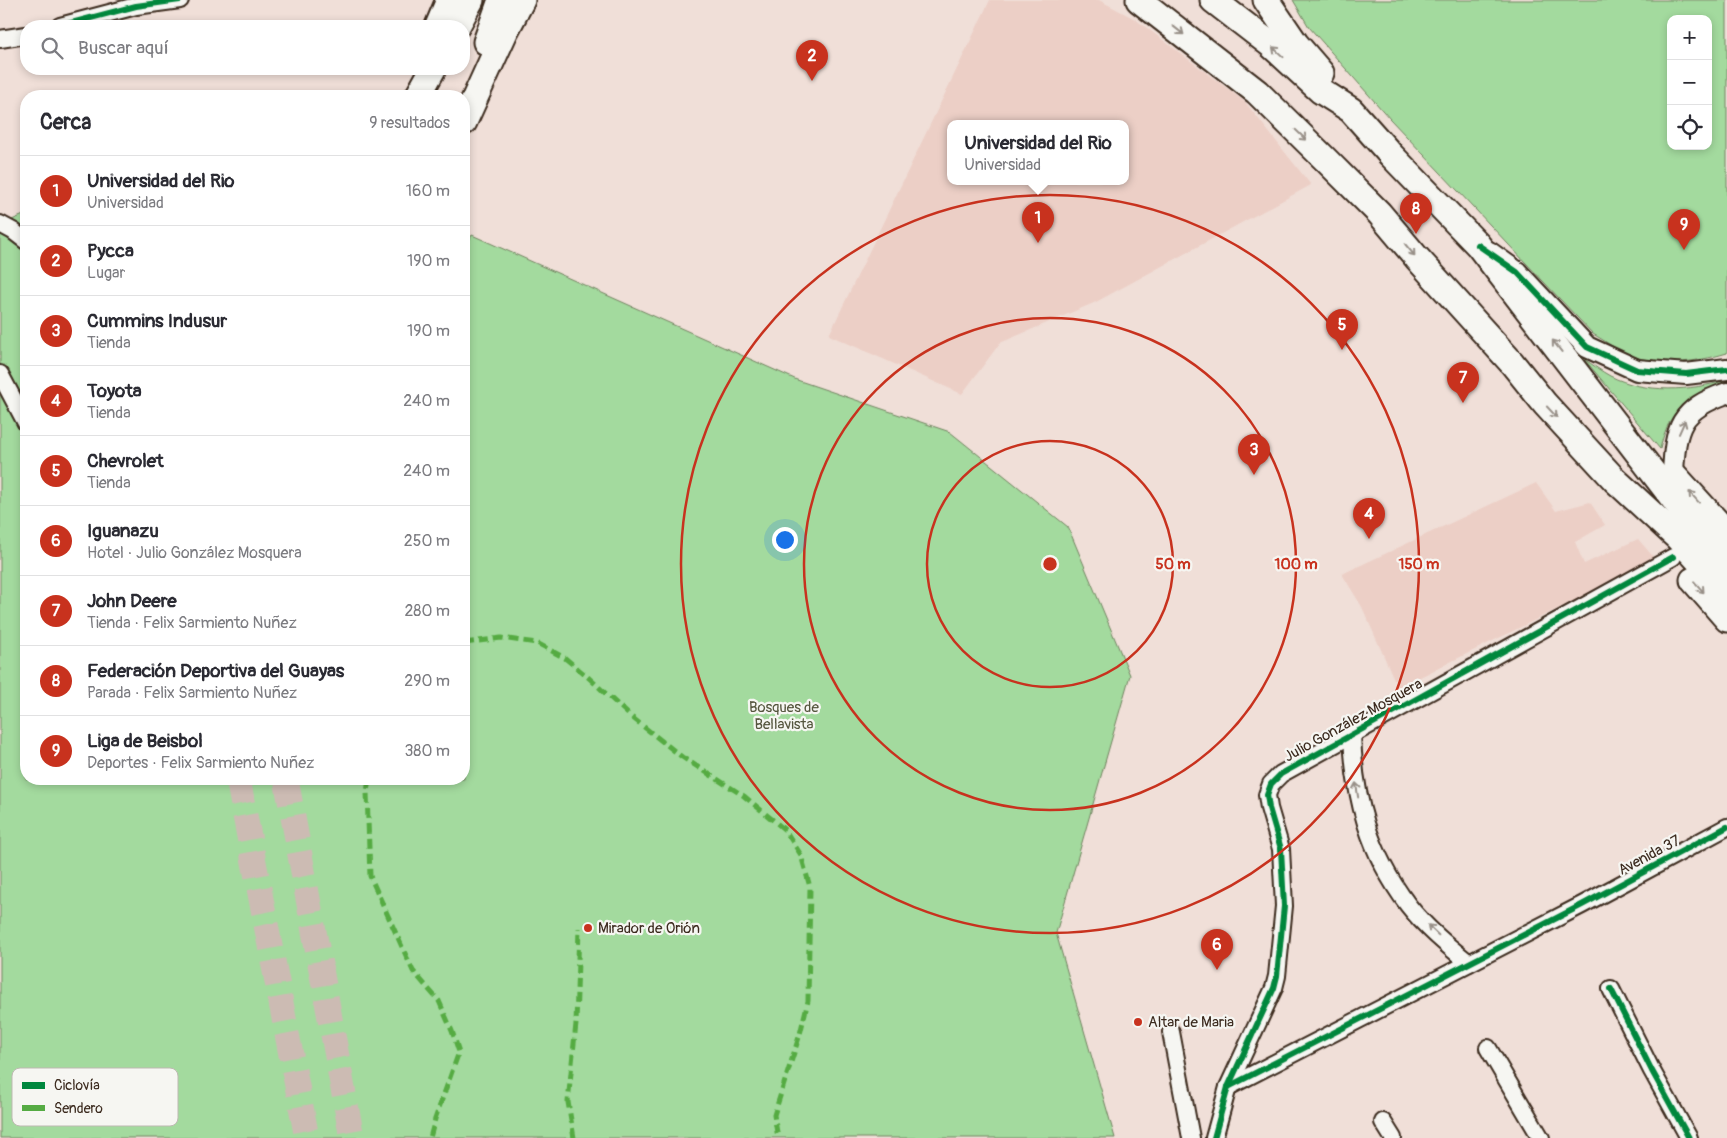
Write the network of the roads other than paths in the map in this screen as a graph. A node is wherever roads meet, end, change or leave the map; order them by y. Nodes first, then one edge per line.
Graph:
1 (180, 0) edge
2 (449, 0) edge
3 (471, 0) edge
4 (501, 0) edge
5 (522, 0) edge
6 (1139, 0) edge
7 (1213, 0) edge
8 (1266, 0) edge
9 (83, 20) edge
10 (441, 20) edge
11 (460, 20) edge
12 (20, 36) edge
13 (0, 39) edge
14 (417, 75) edge
15 (430, 75) edge
16 (413, 90) edge
17 (421, 90) edge
18 (470, 90) edge
19 (470, 109) edge
20 (1351, 110) junction
21 (0, 224) edge
22 (20, 236) edge
23 (1478, 245) junction
24 (1727, 369) edge
25 (0, 374) edge
26 (1579, 375) junction
27 (1727, 393) edge
28 (20, 412) edge
29 (1673, 474) junction
30 (1697, 544) edge
31 (1727, 564) edge
32 (1727, 592) edge
33 (1727, 619) edge
34 (1352, 734) junction
35 (1727, 827) edge
36 (1469, 963) junction
37 (1610, 989) dead end
38 (1171, 1032) dead end
39 (1488, 1048) dead end
40 (1228, 1087) junction
41 (1383, 1122) dead end
42 (1191, 1138) edge
43 (1214, 1138) edge
44 (1393, 1138) edge
45 (1541, 1138) edge
46 (1689, 1138) edge

1 - 9 street
2 - 10 main road
3 - 11 main road
4 - 18 main road
5 - 19 main road
6 -> 30 main road
20 -> 7 main road
8 - 20 main road
12 - 13 street
14 - 16 main road
15 - 17 main road
20 - 23 main road
21 - 22 street
23 - 24 street
26 -> 23 main road
25 - 28 street
26 - 29 main road
26 - 30 main road
29 -> 27 street
30 -> 29 main road
30 - 31 main road
30 - 32 main road
30 -> 33 main road
30 - 34 street, Julio González Mosquera
36 -> 34 street
34 - 40 street, Julio González Mosquera
35 - 36 street, Avenida 37
36 - 40 street, Avenida 37
37 - 46 street
38 - 42 street
39 - 45 street
40 - 43 street
41 - 44 street

